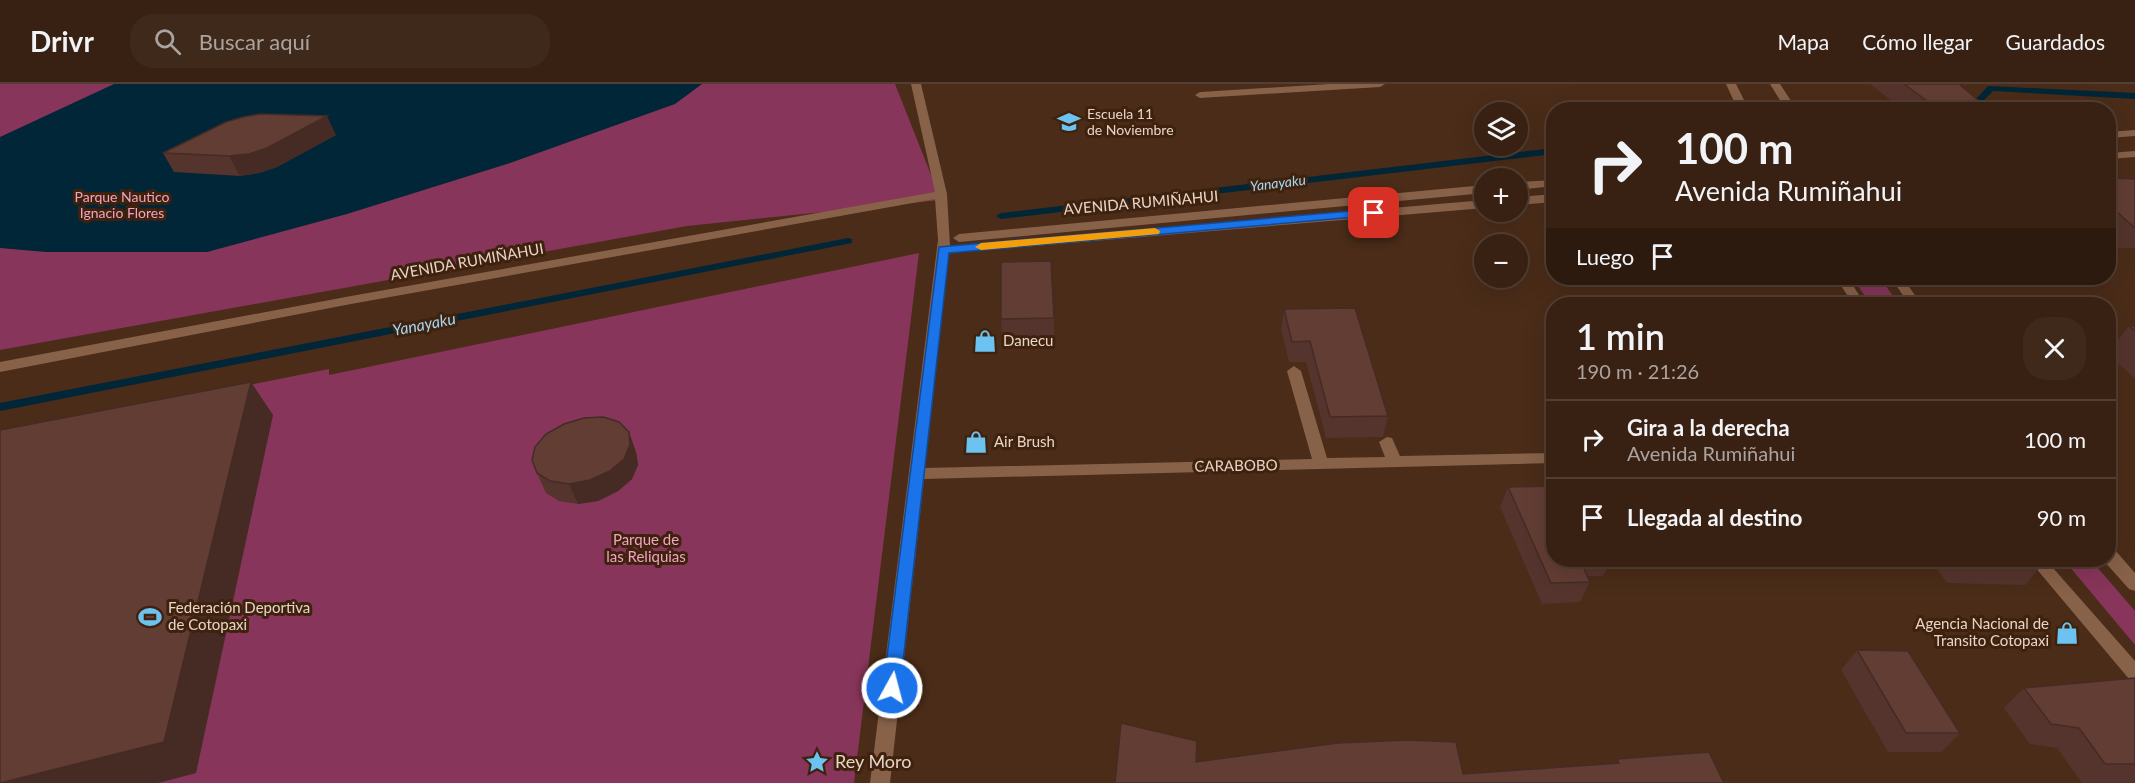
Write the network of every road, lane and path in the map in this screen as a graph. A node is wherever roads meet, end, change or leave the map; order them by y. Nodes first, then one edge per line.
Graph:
1 (916, 84) edge
2 (1380, 84) edge
3 (1731, 84) edge
4 (1775, 84) edge
5 (1200, 95) dead end
6 (1740, 102) edge
7 (1787, 102) edge
8 (2135, 133) edge
9 (2116, 134) edge
10 (2135, 154) edge
11 (2116, 155) edge
12 (1546, 184) edge
13 (1528, 186) edge
14 (1474, 190) edge
15 (941, 197) junction
16 (1546, 199) edge
17 (1528, 201) edge
18 (1474, 205) edge
19 (1279, 207) junction
20 (1285, 220) junction
21 (944, 242) junction
22 (0, 368) edge
23 (1294, 371) dead end
24 (1387, 442) dead end
25 (1546, 459) edge
26 (1395, 463) junction
27 (1322, 464) junction
28 (918, 474) junction
29 (2116, 563) edge
30 (2043, 567) edge
31 (2135, 584) edge
32 (2135, 674) edge
33 (880, 783) edge

1 - 15 street
2 - 5 street
3 - 6 street
4 - 7 street
8 - 9 street
10 - 11 street
12 - 13 street
14 - 19 street, AVENIDA RUMIÑAHUI
15 - 21 street
15 - 22 street, AVENIDA RUMIÑAHUI
16 - 17 street
18 - 20 street, AVENIDA RUMIÑAHUI
19 - 20 street
19 - 21 street, AVENIDA RUMIÑAHUI
20 - 21 street, AVENIDA RUMIÑAHUI
21 - 28 street
23 - 27 street
24 - 26 street
25 - 26 street, CARABOBO
26 - 27 street, CARABOBO
27 - 28 street, CARABOBO
28 - 33 street
29 - 31 street
30 - 32 street

